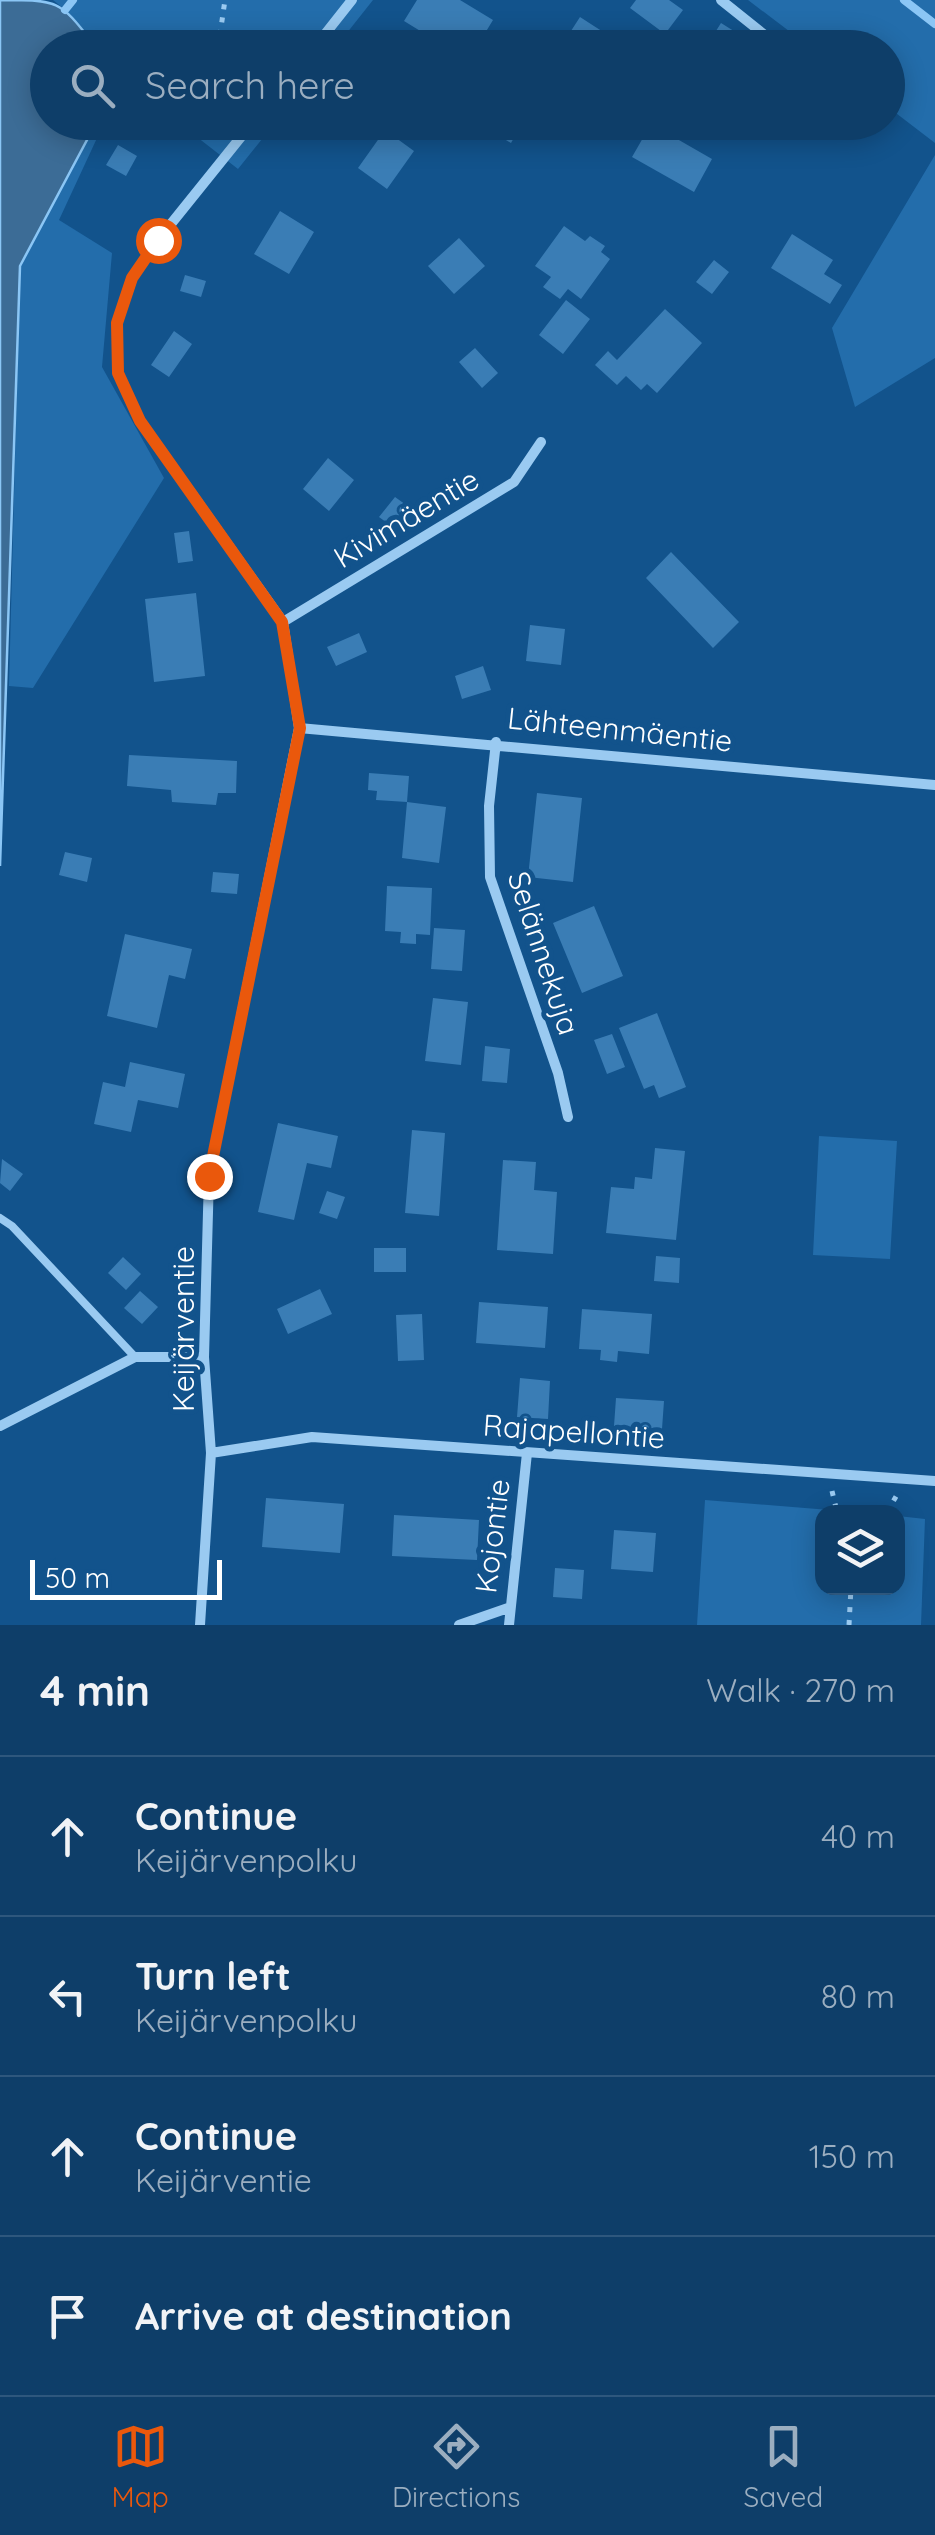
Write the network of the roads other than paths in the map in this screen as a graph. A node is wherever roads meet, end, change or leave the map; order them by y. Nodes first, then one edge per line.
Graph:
1 (352, 0) edge
2 (721, 0) edge
3 (328, 30) edge
4 (758, 30) edge
5 (239, 140) edge
6 (542, 442) dead end
7 (282, 622) junction
8 (300, 728) junction
9 (496, 742) junction
10 (935, 785) edge
11 (568, 1116) dead end
12 (0, 1218) edge
13 (135, 1357) junction
14 (204, 1358) junction
15 (0, 1426) edge
16 (211, 1453) junction
17 (527, 1453) junction
18 (935, 1481) edge
19 (508, 1608) junction
20 (200, 1625) edge
21 (459, 1625) edge
22 (509, 1625) edge

1 - 3 street
2 - 4 street
5 - 7 street
6 - 7 street, Kivimäentie
7 - 8 street, Keijärventie
8 - 9 street, Lähteenmäentie
8 - 14 street, Keijärventie
9 - 10 street, Lähteenmäentie
9 - 11 street, Selännekuja
12 - 13 lane
13 - 14 street
13 - 15 street
14 - 16 street, Keijärventie
16 - 17 street, Rajapellontie
16 - 20 street, Keijärventie
17 - 18 street, Rajapellontie
17 - 19 street, Kojontie
19 - 21 street
19 - 22 street, Kojontie

